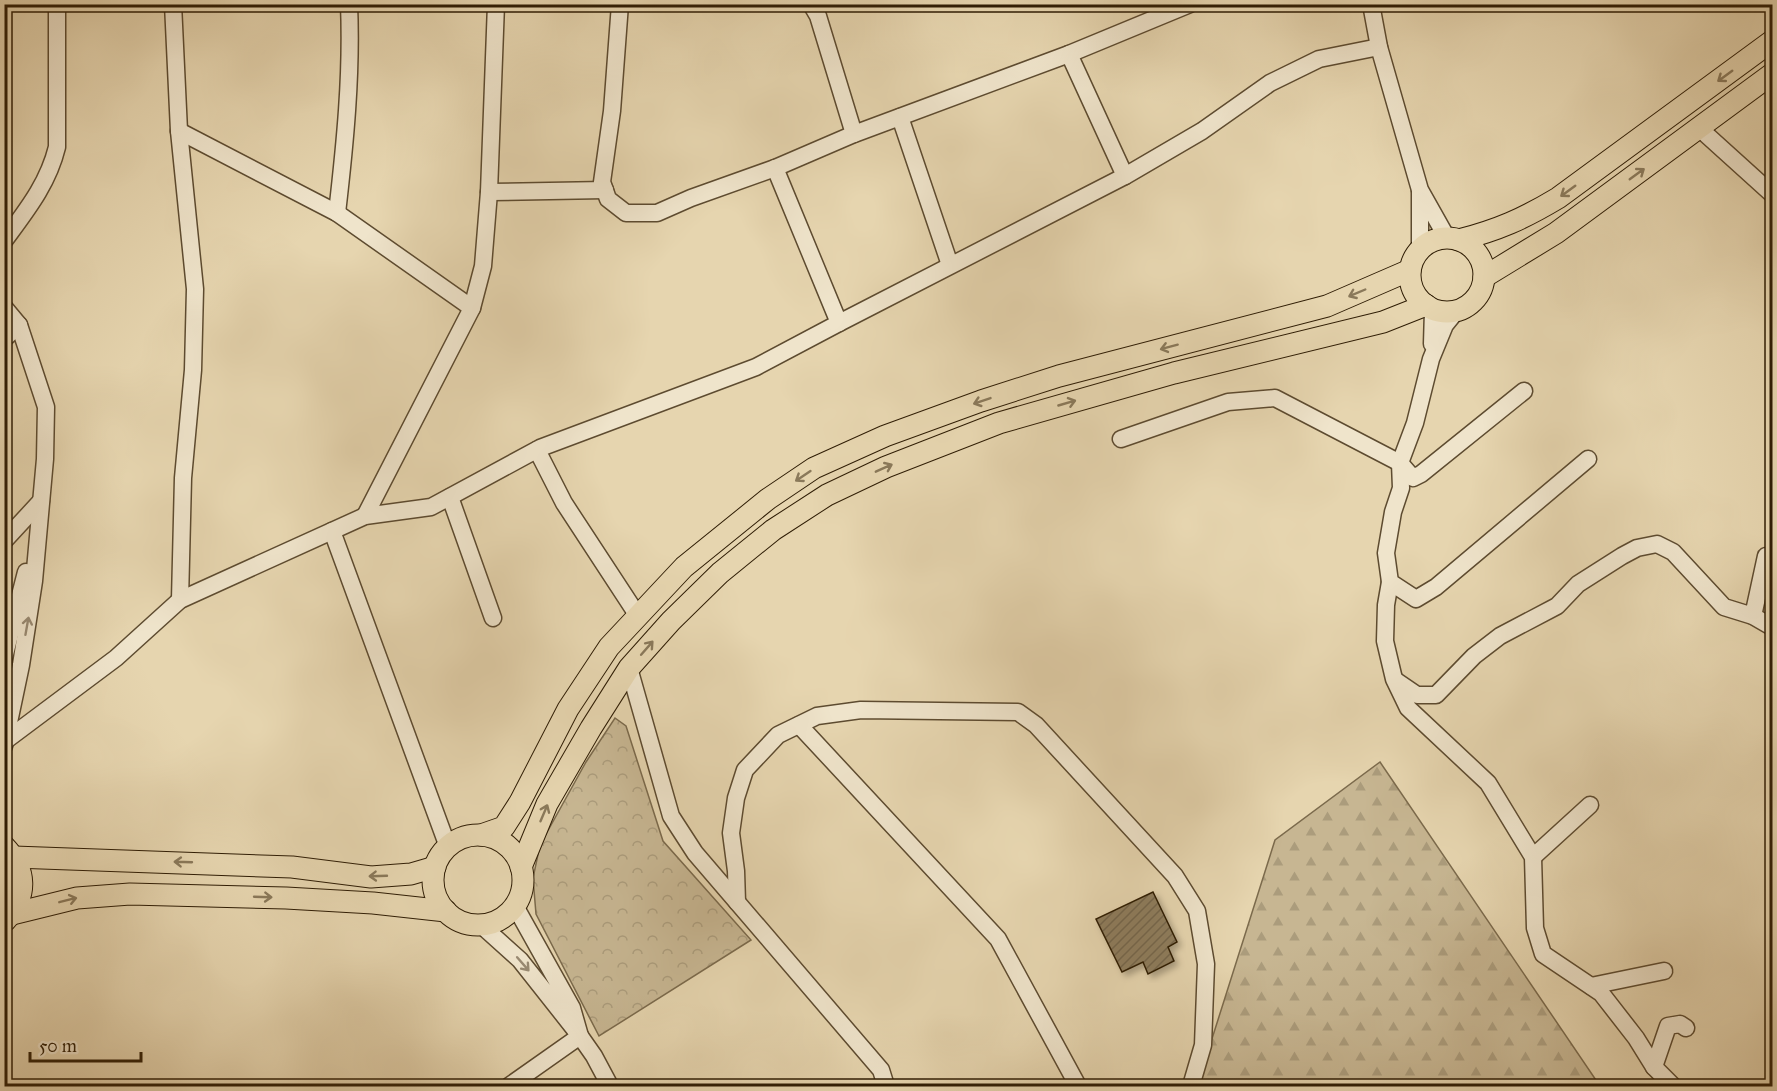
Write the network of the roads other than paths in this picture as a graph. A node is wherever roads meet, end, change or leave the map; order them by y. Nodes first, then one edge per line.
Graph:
1 (57, 4) edge
2 (173, 4) edge
3 (349, 4) edge
4 (496, 4) edge
5 (620, 4) edge
6 (811, 4) edge
7 (1190, 4) edge
8 (1371, 4) edge
9 (1773, 41) edge
10 (1379, 47) junction
11 (1069, 54) junction
12 (1773, 74) edge
13 (900, 117) junction
14 (1700, 128) junction
15 (179, 131) junction
16 (854, 134) junction
17 (775, 168) junction
18 (1125, 176) junction
19 (605, 190) junction
20 (1420, 190) junction
21 (489, 192) junction
22 (1773, 194) edge
23 (337, 213) junction
24 (1453, 239) junction
25 (4, 241) edge
26 (1420, 249) junction
27 (950, 265) junction
28 (1410, 270) junction
29 (1484, 277) junction
30 (4, 307) edge
31 (472, 308) junction
32 (1430, 308) junction
33 (1458, 309) junction
34 (839, 322) junction
35 (19, 326) junction
36 (4, 339) edge
37 (1431, 359) junction
38 (1524, 391) dead end
39 (1121, 439) dead end
40 (537, 450) junction
41 (1588, 459) dead end
42 (1400, 463) junction
43 (450, 497) junction
44 (40, 501) junction
45 (365, 516) junction
46 (38, 522) junction
47 (332, 531) junction
48 (4, 541) edge
49 (1766, 556) dead end
50 (1390, 582) junction
51 (180, 600) junction
52 (638, 616) junction
53 (1753, 616) junction
54 (493, 618) dead end
55 (1773, 627) edge
56 (4, 658) edge
57 (629, 668) junction
58 (1394, 679) junction
59 (799, 725) junction
60 (5, 743) edge
61 (1590, 805) dead end
62 (481, 835) junction
63 (448, 847) junction
64 (9, 851) edge
65 (1533, 858) junction
66 (435, 867) junction
67 (521, 867) junction
68 (737, 902) junction
69 (515, 906) junction
70 (446, 911) junction
71 (8, 918) edge
72 (480, 924) junction
73 (1664, 971) dead end
74 (1591, 986) junction
75 (1686, 1028) dead end
76 (579, 1036) junction
77 (1654, 1067) junction
78 (509, 1086) edge
79 (610, 1086) edge
80 (886, 1086) edge
81 (1078, 1086) edge
82 (1191, 1086) edge
83 (1673, 1086) edge

1 - 25 street
2 - 15 street
3 - 23 street
4 - 21 street
5 - 19 street
6 - 16 street
7 - 11 street
8 - 10 street
9 -> 24 main road
10 - 18 street
10 - 20 street
11 - 13 street
11 - 18 street
12 - 14 main road
13 - 16 street
13 - 27 street
14 - 22 street
29 -> 14 main road
15 - 23 street
15 - 51 street
16 - 17 street
17 - 19 street
17 - 34 street
18 - 27 street
19 - 21 street
20 - 24 street
20 - 26 street
21 - 31 street
23 - 31 street
24 - 26 main road
24 - 29 main road
26 - 28 main road
27 - 34 street
28 - 32 main road
28 -> 52 main road
29 - 33 main road
30 - 35 street
31 - 45 street
32 - 33 main road
32 - 37 street
57 -> 32 main road
33 - 37 street
34 - 40 street
35 - 36 street
35 - 44 street
37 - 42 street
38 - 42 street
39 - 42 street
40 - 43 street
40 - 52 street
41 - 50 street
42 - 50 street
43 - 45 street
43 - 54 street
44 - 46 street
44 - 48 street
45 - 47 street
46 - 56 street
60 -> 46 street
47 - 51 street
47 - 63 street
49 - 53 street
50 - 58 street
51 - 60 street
52 - 62 main road
53 - 55 street
53 - 58 street
67 -> 57 main road
57 - 68 street
58 - 65 street
59 - 68 street
59 - 81 street
59 - 82 street
61 - 65 street
62 - 63 main road
62 - 67 main road
63 - 66 main road
66 -> 64 main road
64 - 71 main road
65 - 74 street
66 - 70 main road
67 - 69 main road
68 - 80 street
69 - 72 main road
69 - 76 street
71 -> 70 main road
70 - 72 main road
72 -> 76 street
73 - 74 street
74 - 77 street
75 - 77 street
76 - 78 street
76 - 79 street
77 - 83 street

